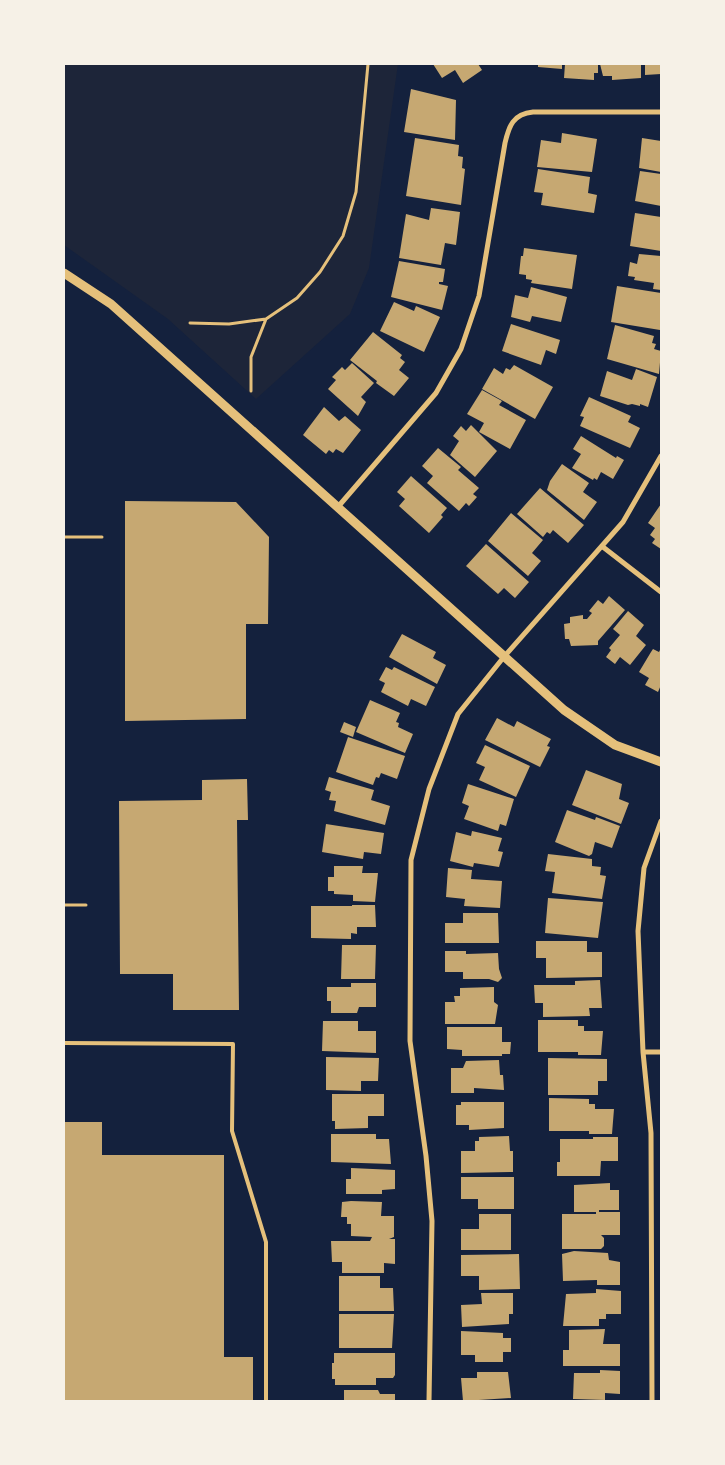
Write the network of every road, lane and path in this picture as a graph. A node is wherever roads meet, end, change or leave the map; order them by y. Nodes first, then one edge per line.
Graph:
1 (368, 64) edge
2 (661, 112) edge
3 (64, 273) edge
4 (266, 319) junction
5 (190, 323) dead end
6 (251, 391) dead end
7 (661, 456) edge
8 (337, 508) junction
9 (102, 536) dead end
10 (64, 537) edge
11 (603, 547) junction
12 (661, 592) edge
13 (504, 658) junction
14 (661, 762) edge
15 (661, 821) edge
16 (64, 905) edge
17 (86, 905) dead end
18 (64, 1043) edge
19 (644, 1052) junction
20 (661, 1052) edge
21 (266, 1401) edge
22 (430, 1401) edge
23 (652, 1401) edge

1 - 4 path
2 - 8 street
3 - 8 street
4 - 5 path
4 - 6 path
7 - 11 street
8 - 13 street
9 - 10 path
11 - 12 street
11 - 13 street
13 - 14 street
13 - 22 street
15 - 19 street
16 - 17 path
18 - 21 lane
19 - 20 street
19 - 23 street

